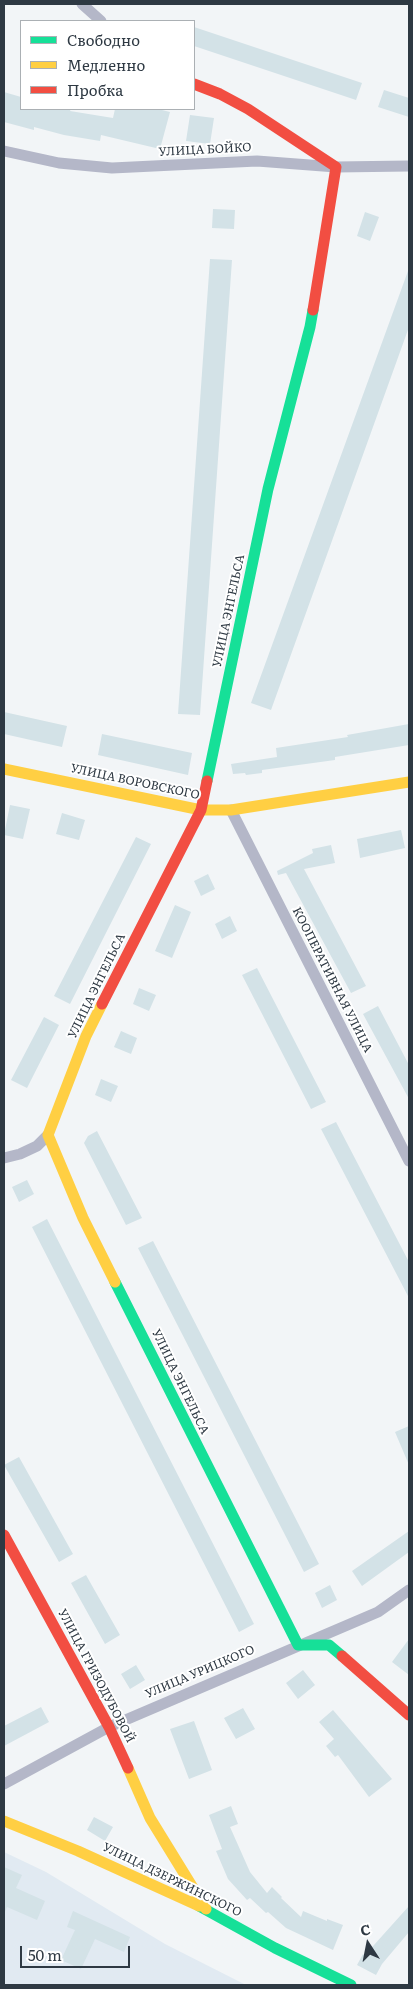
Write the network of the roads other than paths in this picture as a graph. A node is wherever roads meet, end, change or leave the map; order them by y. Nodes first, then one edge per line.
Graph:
1 (82, 4) edge
2 (100, 20) edge
3 (195, 84) edge
4 (4, 151) edge
5 (409, 166) edge
6 (336, 167) junction
7 (4, 769) edge
8 (409, 782) edge
9 (201, 810) junction
10 (231, 810) junction
11 (48, 1135) junction
12 (4, 1158) edge
13 (409, 1162) edge
14 (4, 1534) edge
15 (409, 1590) edge
16 (298, 1645) junction
17 (409, 1715) edge
18 (109, 1727) junction
19 (4, 1784) edge
20 (4, 1821) edge
21 (206, 1910) junction
22 (351, 1985) edge

1 - 2 street
3 - 6 street
4 - 6 street, УЛИЦА БОЙКО
5 - 6 street, УЛИЦА БОЙКО
6 - 9 street, УЛИЦА ЭНГЕЛЬСА
7 - 9 street, УЛИЦА ВОРОВСКОГО
8 - 10 street, УЛИЦА ВОРОВСКОГО
9 - 10 street, УЛИЦА ВОРОВСКОГО
9 - 11 street, УЛИЦА ЭНГЕЛЬСА
10 - 13 street, КООПЕРАТИВНАЯ УЛИЦА
11 - 12 street
11 - 16 street, УЛИЦА ЭНГЕЛЬСА
14 - 18 street, УЛИЦА ГРИЗОДУБОВОЙ
15 - 16 street, УЛИЦА УРИЦКОГО
16 - 17 street
16 - 18 street, УЛИЦА УРИЦКОГО
18 - 19 street, УЛИЦА УРИЦКОГО
18 - 21 street, УЛИЦА ГРИЗОДУБОВОЙ
20 - 21 street, УЛИЦА ДЗЕРЖИНСКОГО
21 - 22 street, УЛИЦА ДЗЕРЖИНСКОГО

